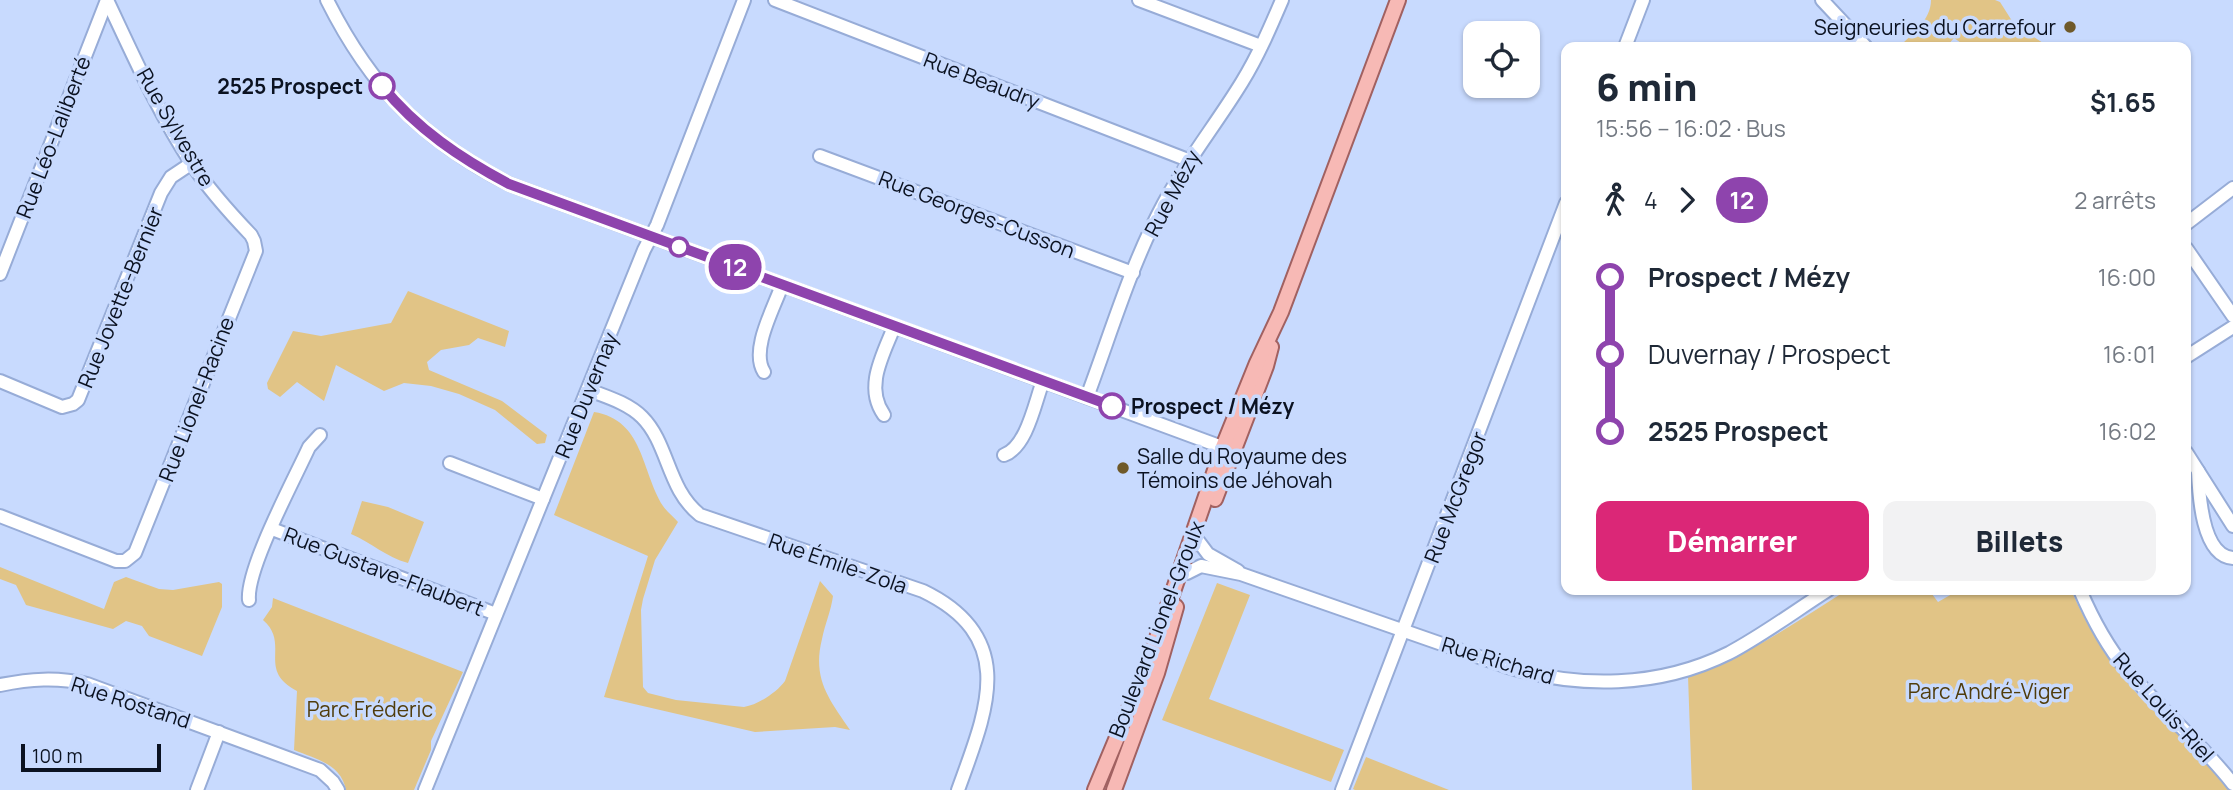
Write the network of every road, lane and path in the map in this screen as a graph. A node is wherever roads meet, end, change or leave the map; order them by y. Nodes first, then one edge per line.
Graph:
1 (107, 0) edge
2 (327, 0) edge
3 (744, 0) edge
4 (775, 0) edge
5 (816, 0) edge
6 (1139, 0) edge
7 (1282, 0) edge
8 (1398, 0) edge
9 (1643, 0) edge
10 (1822, 0) edge
11 (810, 13) junction
12 (1627, 42) edge
13 (1861, 42) edge
14 (1261, 47) junction
15 (820, 156) dead end
16 (1188, 160) junction
17 (192, 163) junction
18 (2233, 188) edge
19 (1561, 216) edge
20 (2191, 220) edge
21 (650, 237) junction
22 (256, 245) joint
23 (2191, 255) edge
24 (1133, 273) junction
25 (0, 274) edge
26 (782, 285) junction
27 (2233, 316) edge
28 (894, 327) junction
29 (2233, 327) edge
30 (2191, 354) edge
31 (764, 372) dead end
32 (1043, 381) junction
33 (0, 382) edge
34 (589, 390) junction
35 (1087, 397) junction
36 (884, 415) dead end
37 (320, 435) dead end
38 (1228, 449) junction
39 (1004, 455) dead end
40 (2191, 460) edge
41 (450, 463) dead end
42 (2198, 471) junction
43 (543, 499) junction
44 (0, 516) edge
45 (2233, 526) edge
46 (272, 529) junction
47 (1199, 542) junction
48 (2233, 558) edge
49 (1187, 573) junction
50 (1241, 574) junction
51 (1820, 595) edge
52 (2082, 595) edge
53 (249, 600) dead end
54 (496, 614) junction
55 (1404, 631) junction
56 (0, 685) edge
57 (219, 732) junction
58 (2233, 785) edge
59 (197, 790) edge
60 (338, 790) edge
61 (425, 790) edge
62 (957, 790) edge
63 (1095, 790) edge
64 (1114, 790) edge
65 (1342, 790) edge

1 - 17 street, Rue Sylvestre
1 - 25 street, Rue Léo-Laliberté
2 - 21 street
3 - 21 street, Rue Duvernay
4 - 11 street, Rue Beaudry
5 - 11 street
6 - 14 street
7 - 14 street, Rue Mézy
8 - 38 main road, Boulevard Lionel-Groulx
9 - 12 street
10 - 13 street
11 - 16 street, Rue Beaudry
14 - 16 street, Rue Mézy
15 - 24 street, Rue Georges-Cusson
16 - 24 street, Rue Mézy
17 - 22 street, Rue Sylvestre
17 - 33 street, Rue Jovette-Bernier
18 - 20 street
19 - 55 street, Rue McGregor
21 - 26 street
21 - 34 street, Rue Duvernay
22 - 44 street, Rue Lionel-Racine
23 - 27 street
24 - 35 street, Rue Mézy
26 - 28 street
26 - 31 street
28 - 32 street
28 - 36 street
29 - 30 street
32 - 35 street
32 - 39 street
34 - 43 street, Rue Duvernay
34 - 62 street, Rue Émile-Zola
35 - 38 street
37 - 46 street
38 - 47 main road, Boulevard Lionel-Groulx
38 - 63 main road, Boulevard Lionel-Groulx
40 - 42 street
41 - 43 street
42 - 45 street
42 - 48 street
43 - 54 street, Rue Duvernay
46 - 53 street
46 - 54 street, Rue Gustave-Flaubert
47 - 49 main road, Boulevard Lionel-Groulx
47 - 50 street, Rue Richard
49 - 50 street, Rue Richard
49 - 64 main road, Boulevard Lionel-Groulx
50 - 55 street, Rue Richard
51 - 55 street, Rue Richard
52 - 58 street, Rue Louis-Riel
54 - 61 street, Rue Duvernay
55 - 65 street, Rue McGregor
56 - 57 street, Rue Rostand
57 - 59 street, Rue Rostand
57 - 60 street, Rue Rostand

